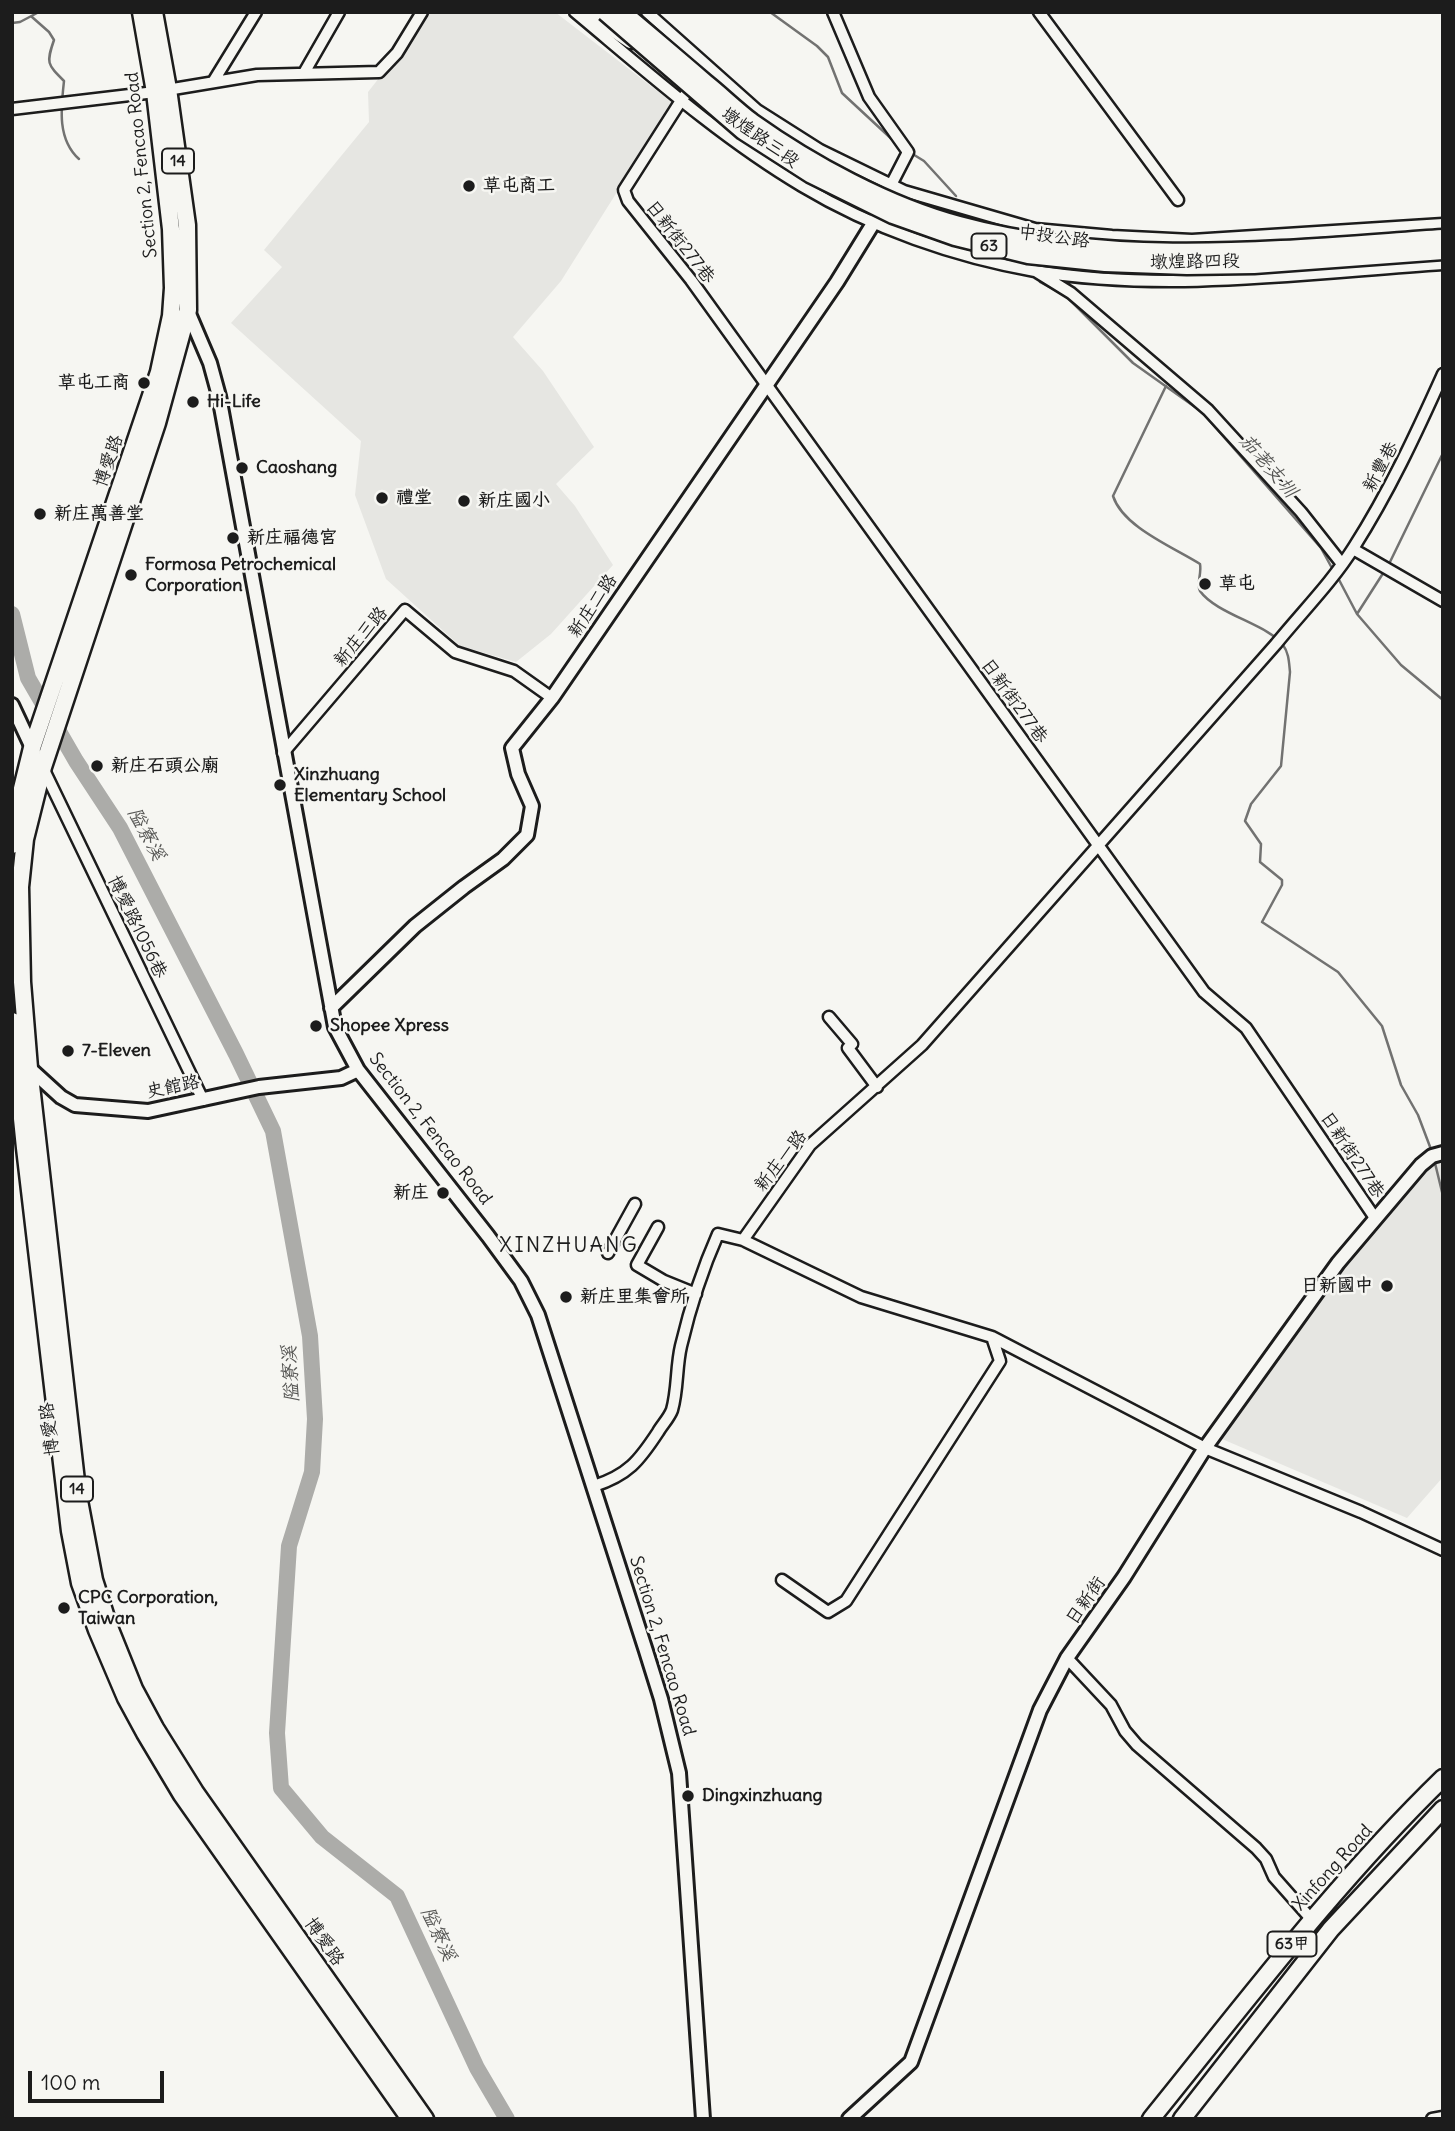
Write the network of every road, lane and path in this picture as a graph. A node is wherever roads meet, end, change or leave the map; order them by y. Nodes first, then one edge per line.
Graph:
1 (141, 12) edge
2 (154, 12) edge
3 (256, 12) edge
4 (339, 12) edge
5 (422, 12) edge
6 (575, 12) edge
7 (589, 12) edge
8 (605, 12) edge
9 (622, 12) edge
10 (628, 12) edge
11 (647, 12) edge
12 (833, 12) edge
13 (1039, 12) edge
14 (656, 49) junction
15 (707, 67) junction
16 (304, 73) junction
17 (213, 82) junction
18 (161, 90) junction
19 (682, 99) junction
20 (12, 109) edge
21 (891, 185) junction
22 (1178, 200) dead end
23 (954, 207) joint
24 (970, 211) junction
25 (874, 222) junction
26 (1443, 224) edge
27 (1443, 237) edge
28 (951, 251) joint
29 (1443, 251) edge
30 (1443, 264) edge
31 (1035, 271) junction
32 (173, 288) junction
33 (188, 310) junction
34 (1443, 374) edge
35 (765, 385) junction
36 (113, 532) junction
37 (1353, 549) junction
38 (1338, 569) junction
39 (1443, 601) edge
40 (551, 698) junction
41 (12, 705) edge
42 (32, 748) junction
43 (283, 753) junction
44 (43, 767) junction
45 (12, 845) edge
46 (1098, 845) junction
47 (331, 1007) junction
48 (829, 1017) dead end
49 (12, 1021) edge
50 (14, 1052) edge
51 (29, 1068) junction
52 (358, 1070) junction
53 (877, 1087) junction
54 (207, 1099) junction
55 (1443, 1153) edge
56 (635, 1205) dead end
57 (1376, 1218) junction
58 (658, 1227) dead end
59 (743, 1240) junction
60 (608, 1253) dead end
61 (696, 1294) junction
62 (992, 1337) junction
63 (1205, 1448) junction
64 (594, 1486) junction
65 (1443, 1550) edge
66 (782, 1580) dead end
67 (87, 1581) junction
68 (103, 1628) junction
69 (1067, 1658) junction
70 (1443, 1778) edge
71 (1443, 1809) edge
72 (1312, 1920) junction
73 (1443, 2117) edge
74 (410, 2119) edge
75 (425, 2119) edge
76 (703, 2119) edge
77 (849, 2119) edge
78 (1151, 2119) edge
79 (1182, 2119) edge
80 (1432, 2119) edge

1 - 18 main road, Section 2, Fencao Road / 14
2 - 18 main road, Section 2, Fencao Road / 14
3 - 17 street
4 - 16 street
5 - 16 street
6 - 19 street, 墩煌路三段
7 - 14 main road, bridge
8 - 14 main road, 中投公路 / 63, bridge
9 - 14 main road, 中投公路 / 63, bridge
10 - 14 main road, bridge
11 - 15 street, 墩煌路三段
12 - 21 street
13 - 22 street
14 - 27 main road, 中投公路 / 63, bridge
14 - 29 main road, 中投公路 / 63, bridge
15 - 19 street
15 - 21 street, 墩煌路三段
16 - 17 street
17 - 18 street
18 - 20 street
18 - 32 main road, Section 2, Fencao Road / 14
18 - 33 main road, Section 2, Fencao Road / 14
19 - 25 street, 墩煌路三段
19 - 35 street, 日新街277巷
21 - 23 street, 墩煌路三段
21 - 25 street, 新庄二路
23 - 24 street, 墩煌路四段
24 - 26 street, 墩煌路四段
24 - 31 street
25 - 28 street, 墩煌路三段
25 - 35 street, 新庄二路
28 - 31 street, 墩煌路四段
30 - 31 street, 墩煌路四段
31 - 38 street
32 - 33 street, Section 2, Fencao Road
32 - 36 main road, 博愛路 / 14
33 - 36 main road, 博愛路 / 14
33 - 43 street, Section 2, Fencao Road
34 - 37 street, 新豐巷
35 - 40 street, 新庄二路
35 - 46 street, 日新街277巷
36 - 42 main road, 博愛路 / 14
36 - 44 main road, 博愛路 / 14
37 - 38 street, 新豐巷
37 - 39 street
38 - 46 street, 新豐巷
40 - 43 street, 新庄三路
40 - 47 street, 新庄二路
41 - 42 street
42 - 44 street
42 - 45 main road, 14
43 - 47 street, Section 2, Fencao Road
44 - 51 main road, 博愛路 / 14
44 - 54 street, 博愛路1056巷
46 - 53 street, 新庄一路
46 - 57 street, 日新街277巷
47 - 52 street, Section 2, Fencao Road
48 - 53 street
49 - 50 main road, 博愛路 / 14
50 - 51 street, 史館路
50 - 67 main road, 博愛路 / 14
51 - 54 street, 史館路
51 - 67 main road, 博愛路 / 14
52 - 54 street, 史館路
52 - 64 street, Section 2, Fencao Road
53 - 59 street, 新庄一路
55 - 57 street, 日新街
56 - 60 street
57 - 63 street, 日新街
58 - 61 street
59 - 61 street
59 - 62 street
61 - 64 street
62 - 63 street
62 - 66 street
63 - 65 street
63 - 69 street, 日新街
64 - 76 street, Section 2, Fencao Road
67 - 68 main road, 博愛路 / 14
68 - 74 main road, 博愛路 / 14
68 - 75 main road, 博愛路 / 14
69 - 72 street
69 - 77 street, 日新街
70 - 72 main road, Xinfong Road / 63甲
71 - 79 main road, 63甲
72 - 78 main road, Xinfong Road / 63甲
73 - 80 street

